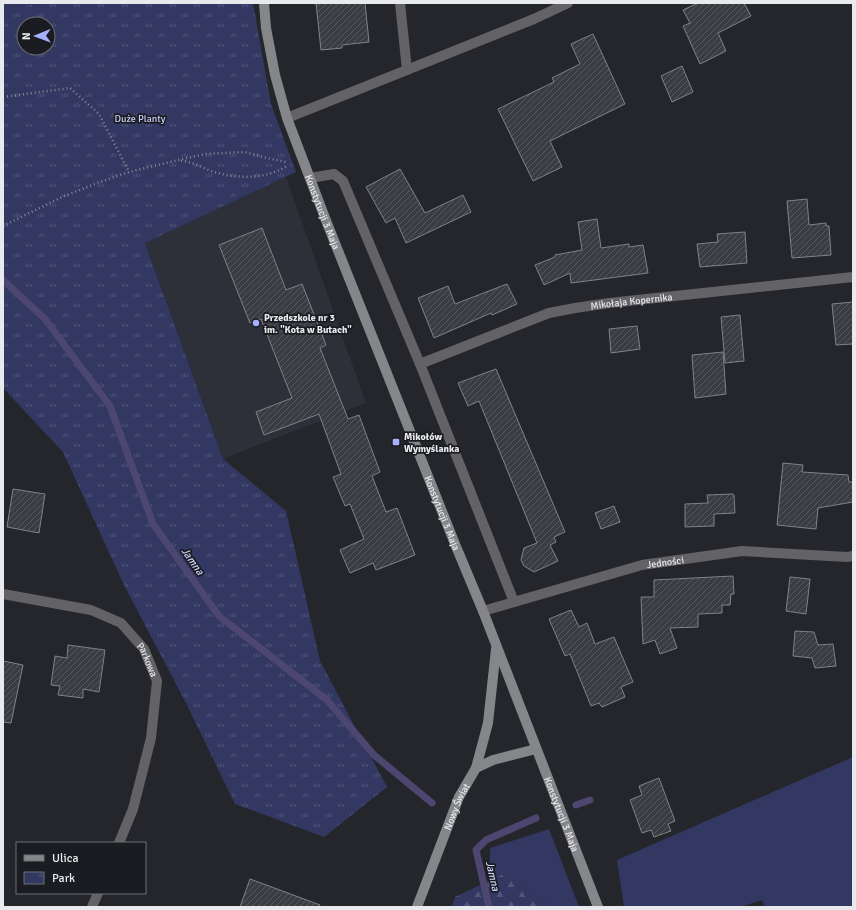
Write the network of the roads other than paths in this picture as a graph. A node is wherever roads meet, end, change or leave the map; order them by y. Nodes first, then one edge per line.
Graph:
1 (264, 3) edge
2 (400, 3) edge
3 (563, 4) edge
4 (408, 70) junction
5 (286, 118) junction
6 (310, 178) junction
7 (853, 277) edge
8 (420, 364) junction
9 (853, 556) edge
10 (3, 594) edge
11 (514, 602) junction
12 (483, 611) junction
13 (496, 647) junction
14 (536, 749) junction
15 (476, 768) junction
16 (119, 842) edge
17 (98, 894) edge
18 (92, 907) edge
19 (417, 907) edge
20 (598, 907) edge

1 - 5 street, Konstytucji 3 Maja
2 - 4 street
3 - 4 street
4 - 5 street
5 - 6 street, Konstytucji 3 Maja
6 - 8 street
6 - 12 street, Konstytucji 3 Maja
7 - 8 street, Mikołaja Kopernika
8 - 11 street
9 - 11 street, Jedności
10 - 16 street, Parkowa
11 - 12 street, Jedności
12 - 13 street, Konstytucji 3 Maja
13 - 14 street, Konstytucji 3 Maja
13 - 15 street, Nowy Świat
14 - 15 street
14 - 20 street, Konstytucji 3 Maja
15 - 19 street, Nowy Świat
17 - 18 street

